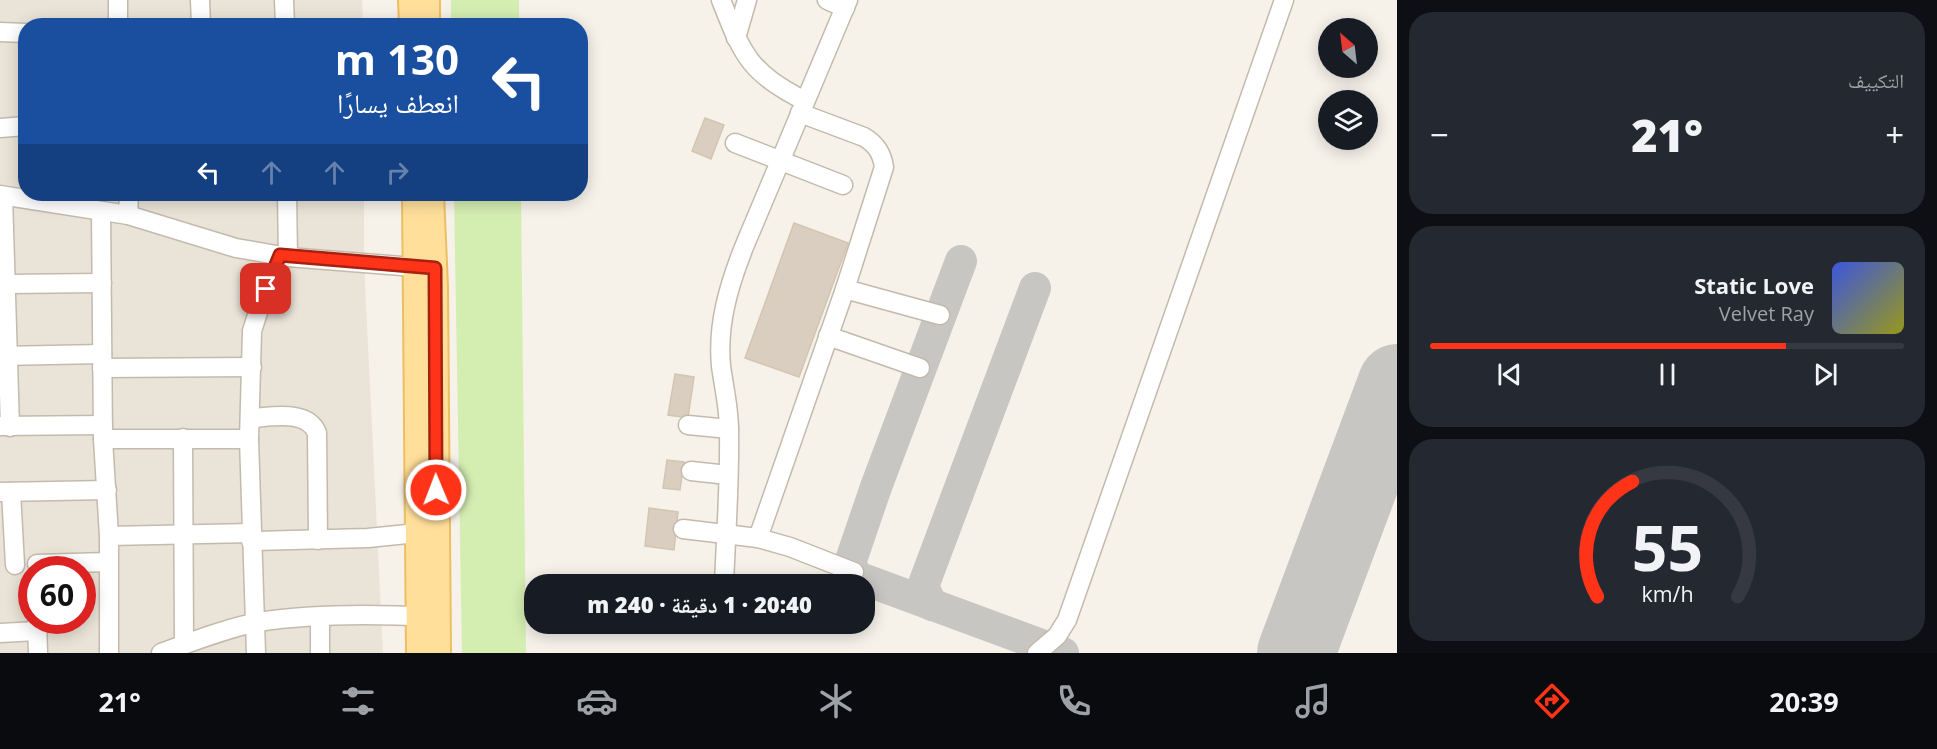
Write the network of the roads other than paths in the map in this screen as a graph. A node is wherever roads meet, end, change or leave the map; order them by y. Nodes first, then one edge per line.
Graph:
1 (118, 0) edge
2 (200, 0) edge
3 (284, 0) edge
4 (410, 0) edge
5 (428, 0) edge
6 (721, 0) edge
7 (747, 0) edge
8 (826, 0) edge
9 (1284, 0) edge
10 (847, 4) edge
11 (118, 18) edge
12 (201, 18) edge
13 (285, 18) edge
14 (411, 18) edge
15 (428, 18) edge
16 (0, 32) edge
17 (18, 33) edge
18 (736, 38) junction
19 (802, 107) junction
20 (18, 127) edge
21 (0, 128) edge
22 (735, 143) dead end
23 (780, 160) junction
24 (843, 185) dead end
25 (2, 195) edge
26 (18, 196) edge
27 (66, 201) edge
28 (129, 201) edge
29 (287, 201) edge
30 (415, 201) edge
31 (431, 201) edge
32 (101, 211) junction
33 (128, 215) junction
34 (284, 256) junction
35 (425, 268) junction
36 (102, 283) junction
37 (6, 284) junction
38 (845, 289) junction
39 (940, 315) dead end
40 (828, 336) junction
41 (4, 356) edge
42 (102, 361) junction
43 (252, 367) junction
44 (920, 368) dead end
45 (250, 418) junction
46 (688, 425) dead end
47 (5, 426) edge
48 (729, 429) junction
49 (103, 432) junction
50 (183, 438) junction
51 (249, 439) junction
52 (691, 471) dead end
53 (728, 475) junction
54 (107, 490) junction
55 (6, 492) edge
56 (683, 529) dead end
57 (417, 533) junction
58 (726, 533) junction
59 (109, 536) junction
60 (183, 536) junction
61 (251, 537) junction
62 (758, 538) junction
63 (318, 540) junction
64 (108, 562) junction
65 (96, 563) edge
66 (8, 565) edge
67 (854, 572) dead end
68 (724, 574) edge
69 (428, 617) junction
70 (320, 618) junction
71 (255, 623) junction
72 (18, 630) edge
73 (0, 633) edge
74 (37, 634) edge
75 (184, 644) junction
76 (38, 653) edge
77 (109, 653) edge
78 (161, 653) edge
79 (256, 653) edge
80 (320, 653) edge
81 (418, 653) edge
82 (439, 653) edge
83 (1037, 653) edge

1 - 11 street
2 - 12 street
3 - 13 street
4 - 14 main road
5 - 15 main road
6 - 18 street
7 - 18 street
8 - 10 street
9 - 83 street
10 - 19 street
16 - 17 street
18 - 19 street
19 - 23 street
19 - 38 street
20 - 21 street
22 - 23 street
23 - 24 street
23 - 48 street
25 - 26 street
25 - 37 street
27 - 32 street
28 - 33 street
29 - 34 street
30 - 35 main road
31 - 35 main road
32 - 33 street
32 - 36 street
33 - 34 street
34 - 35 street
34 - 43 street
35 - 57 main road
35 - 69 main road
36 - 37 street
36 - 42 street
37 - 41 street
38 - 39 street
38 - 40 street
40 - 44 street
40 - 62 street
41 - 42 street
41 - 47 street
42 - 43 street
42 - 49 street
43 - 45 street
45 - 51 street
45 - 63 street
46 - 48 street
47 - 49 street
48 - 53 street
49 - 50 street
49 - 54 street
50 - 51 street
50 - 60 street
51 - 61 street
52 - 53 street
53 - 58 street
54 - 55 street
54 - 59 street
55 - 66 street
56 - 58 street
57 - 63 street
57 - 69 main road
58 - 62 street
58 - 68 street
59 - 60 street
59 - 64 street
60 - 61 street
60 - 75 street
61 - 63 street
61 - 71 street
62 - 67 street
64 - 65 street
64 - 77 street
69 - 70 street
69 - 81 main road
69 - 82 main road
70 - 71 street
70 - 80 street
71 - 75 street
71 - 79 street
72 - 73 street
74 - 76 street
75 - 78 street

